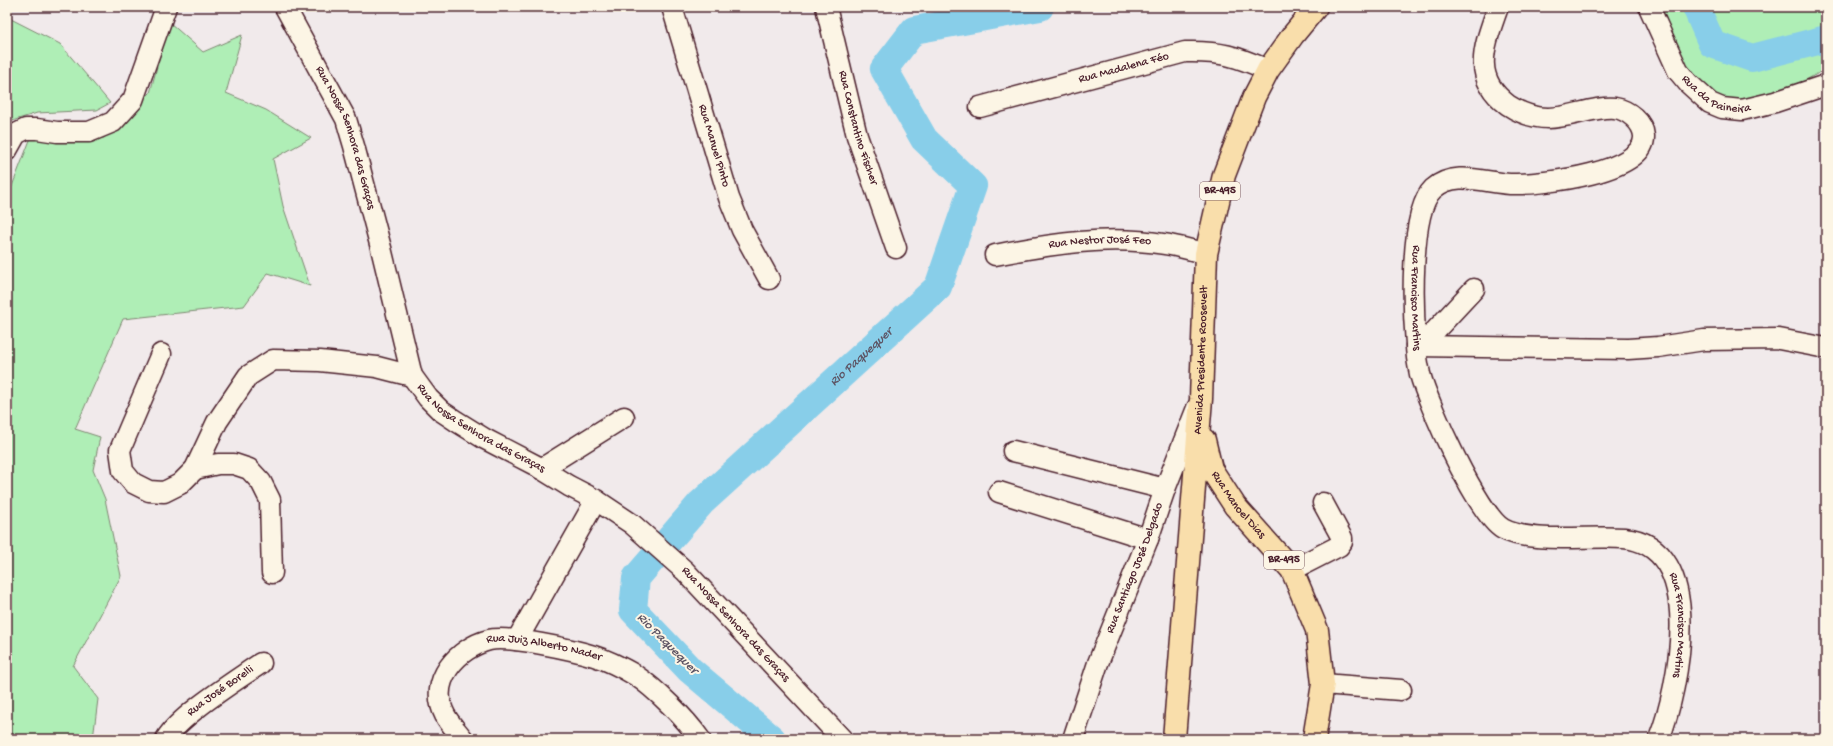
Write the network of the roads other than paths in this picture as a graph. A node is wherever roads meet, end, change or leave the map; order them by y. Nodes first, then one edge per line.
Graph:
1 (166, 7) edge
2 (286, 7) edge
3 (672, 7) edge
4 (826, 7) edge
5 (1316, 7) edge
6 (1498, 7) edge
7 (1650, 7) edge
8 (1268, 70) junction
9 (1826, 85) edge
10 (980, 107) dead end
11 (7, 150) edge
12 (896, 248) dead end
13 (1206, 254) junction
14 (995, 255) dead end
15 (769, 279) dead end
16 (1474, 289) dead end
17 (1418, 346) junction
18 (1826, 348) edge
19 (161, 354) dead end
20 (412, 376) junction
21 (1201, 399) junction
22 (624, 417) dead end
23 (1013, 451) dead end
24 (195, 469) junction
25 (541, 469) junction
26 (1165, 489) junction
27 (999, 492) dead end
28 (596, 500) junction
29 (1323, 503) dead end
30 (1235, 506) junction
31 (1191, 520) junction
32 (1148, 539) junction
33 (1292, 570) junction
34 (272, 573) dead end
35 (517, 640) junction
36 (261, 663) dead end
37 (1323, 684) junction
38 (1401, 690) dead end
39 (166, 739) edge
40 (463, 739) edge
41 (700, 739) edge
42 (842, 739) edge
43 (1073, 739) edge
44 (1174, 739) edge
45 (1314, 739) edge
46 (1659, 739) edge

1 - 11 street
2 - 20 street, Rua Nossa Senhora das Graças
3 - 15 street, Rua Manuel Pinto
4 - 12 street, Rua Constantino Fischer
5 - 8 main road, Avenida Presidente Roosevelt / BR-495
6 - 17 street, Rua Francisco Martins
7 - 9 street, Rua da Paineira
8 - 10 street, Rua Madalena Féo
8 - 13 main road, Avenida Presidente Roosevelt / BR-495
13 - 14 street, Rua Nestor José Feo
13 - 21 main road, Avenida Presidente Roosevelt / BR-495
16 - 17 street
17 - 18 street
17 - 46 street, Rua Francisco Martins
19 - 24 street
20 - 24 street
20 - 25 street, Rua Nossa Senhora das Graças
21 - 26 street, Rua Santiago José Delgado
21 - 30 main road, Rua Manoel Dias / BR-495
21 - 31 main road, Avenida Presidente Roosevelt / BR-495
22 - 25 street
23 - 26 street
24 - 34 street
25 - 28 street, Rua Nossa Senhora das Graças
26 - 32 street, Rua Santiago José Delgado
27 - 32 street
28 - 35 street
28 - 42 street, Rua Nossa Senhora das Graças
29 - 33 street
30 - 31 main road
30 - 33 main road, Rua Manoel Dias / BR-495
31 - 44 main road, Avenida Presidente Roosevelt / BR-495
32 - 43 street, Rua Santiago José Delgado
33 - 37 main road, Rua Manoel Dias / BR-495
35 - 40 street, Rua Juiz Alberto Nader
35 - 41 street, Rua Juiz Alberto Nader
36 - 39 street, Rua José Borelli
37 - 38 street
37 - 45 main road, Rua Manoel Dias / BR-495

